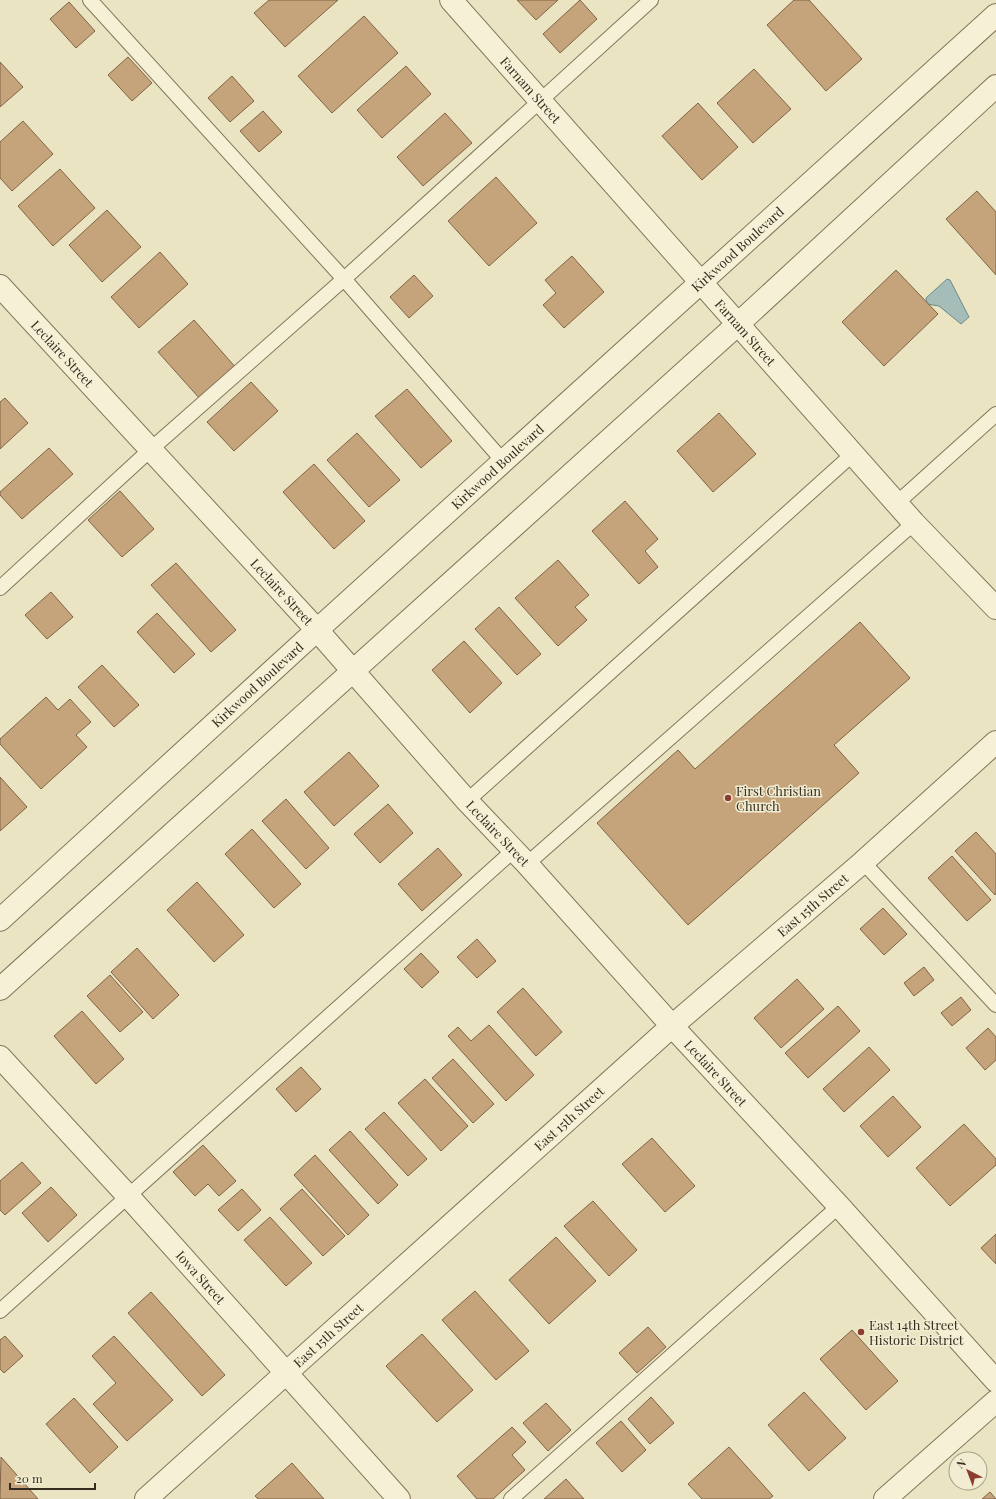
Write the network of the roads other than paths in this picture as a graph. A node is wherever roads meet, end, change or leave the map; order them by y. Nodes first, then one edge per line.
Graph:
1 (90, 0) edge
2 (451, 0) edge
3 (651, 0) edge
4 (996, 15) edge
5 (996, 86) edge
6 (540, 100) junction
7 (344, 279) junction
8 (702, 282) junction
9 (0, 286) edge
10 (738, 324) junction
11 (996, 414) edge
12 (150, 450) junction
13 (854, 453) junction
14 (503, 461) junction
15 (898, 503) junction
16 (914, 522) junction
17 (0, 588) edge
18 (996, 608) edge
19 (317, 630) junction
20 (353, 671) junction
21 (996, 742) edge
22 (467, 801) junction
23 (520, 857) junction
24 (864, 862) junction
25 (0, 920) edge
26 (0, 989) edge
27 (996, 1005) edge
28 (672, 1026) junction
29 (0, 1057) edge
30 (128, 1196) junction
31 (838, 1206) junction
32 (0, 1311) edge
33 (287, 1374) junction
34 (996, 1381) edge
35 (996, 1401) edge
36 (146, 1499) edge
37 (399, 1499) edge
38 (511, 1499) edge
39 (885, 1499) edge

1 - 7 lane
2 - 6 street, Farnam Street
3 - 6 lane
4 - 8 street, Kirkwood Boulevard
5 - 10 street
6 - 7 lane
6 - 8 street, Farnam Street
7 - 12 lane
7 - 14 lane
8 - 10 street, Farnam Street
8 - 14 street, Kirkwood Boulevard
9 - 12 street, Leclaire Street
10 - 13 street, Farnam Street
10 - 20 street
11 - 15 lane
12 - 17 lane
12 - 19 street, Leclaire Street
13 - 15 street, Farnam Street
13 - 22 lane
14 - 19 street, Kirkwood Boulevard
15 - 16 street, Farnam Street
16 - 18 street, Farnam Street
16 - 23 lane
19 - 20 street, Leclaire Street
19 - 25 street, Kirkwood Boulevard
20 - 22 street, Leclaire Street
20 - 26 street
21 - 24 street, East 15th Street
22 - 23 street, Leclaire Street
23 - 28 street, Leclaire Street
23 - 30 lane
24 - 27 lane
24 - 28 street, East 15th Street
28 - 31 street, Leclaire Street
28 - 33 street, East 15th Street
29 - 30 street, Iowa Street
30 - 32 lane
30 - 33 street, Iowa Street
31 - 34 street, Leclaire Street
31 - 38 lane
33 - 36 street, East 15th Street
33 - 37 street, Iowa Street
35 - 39 street

